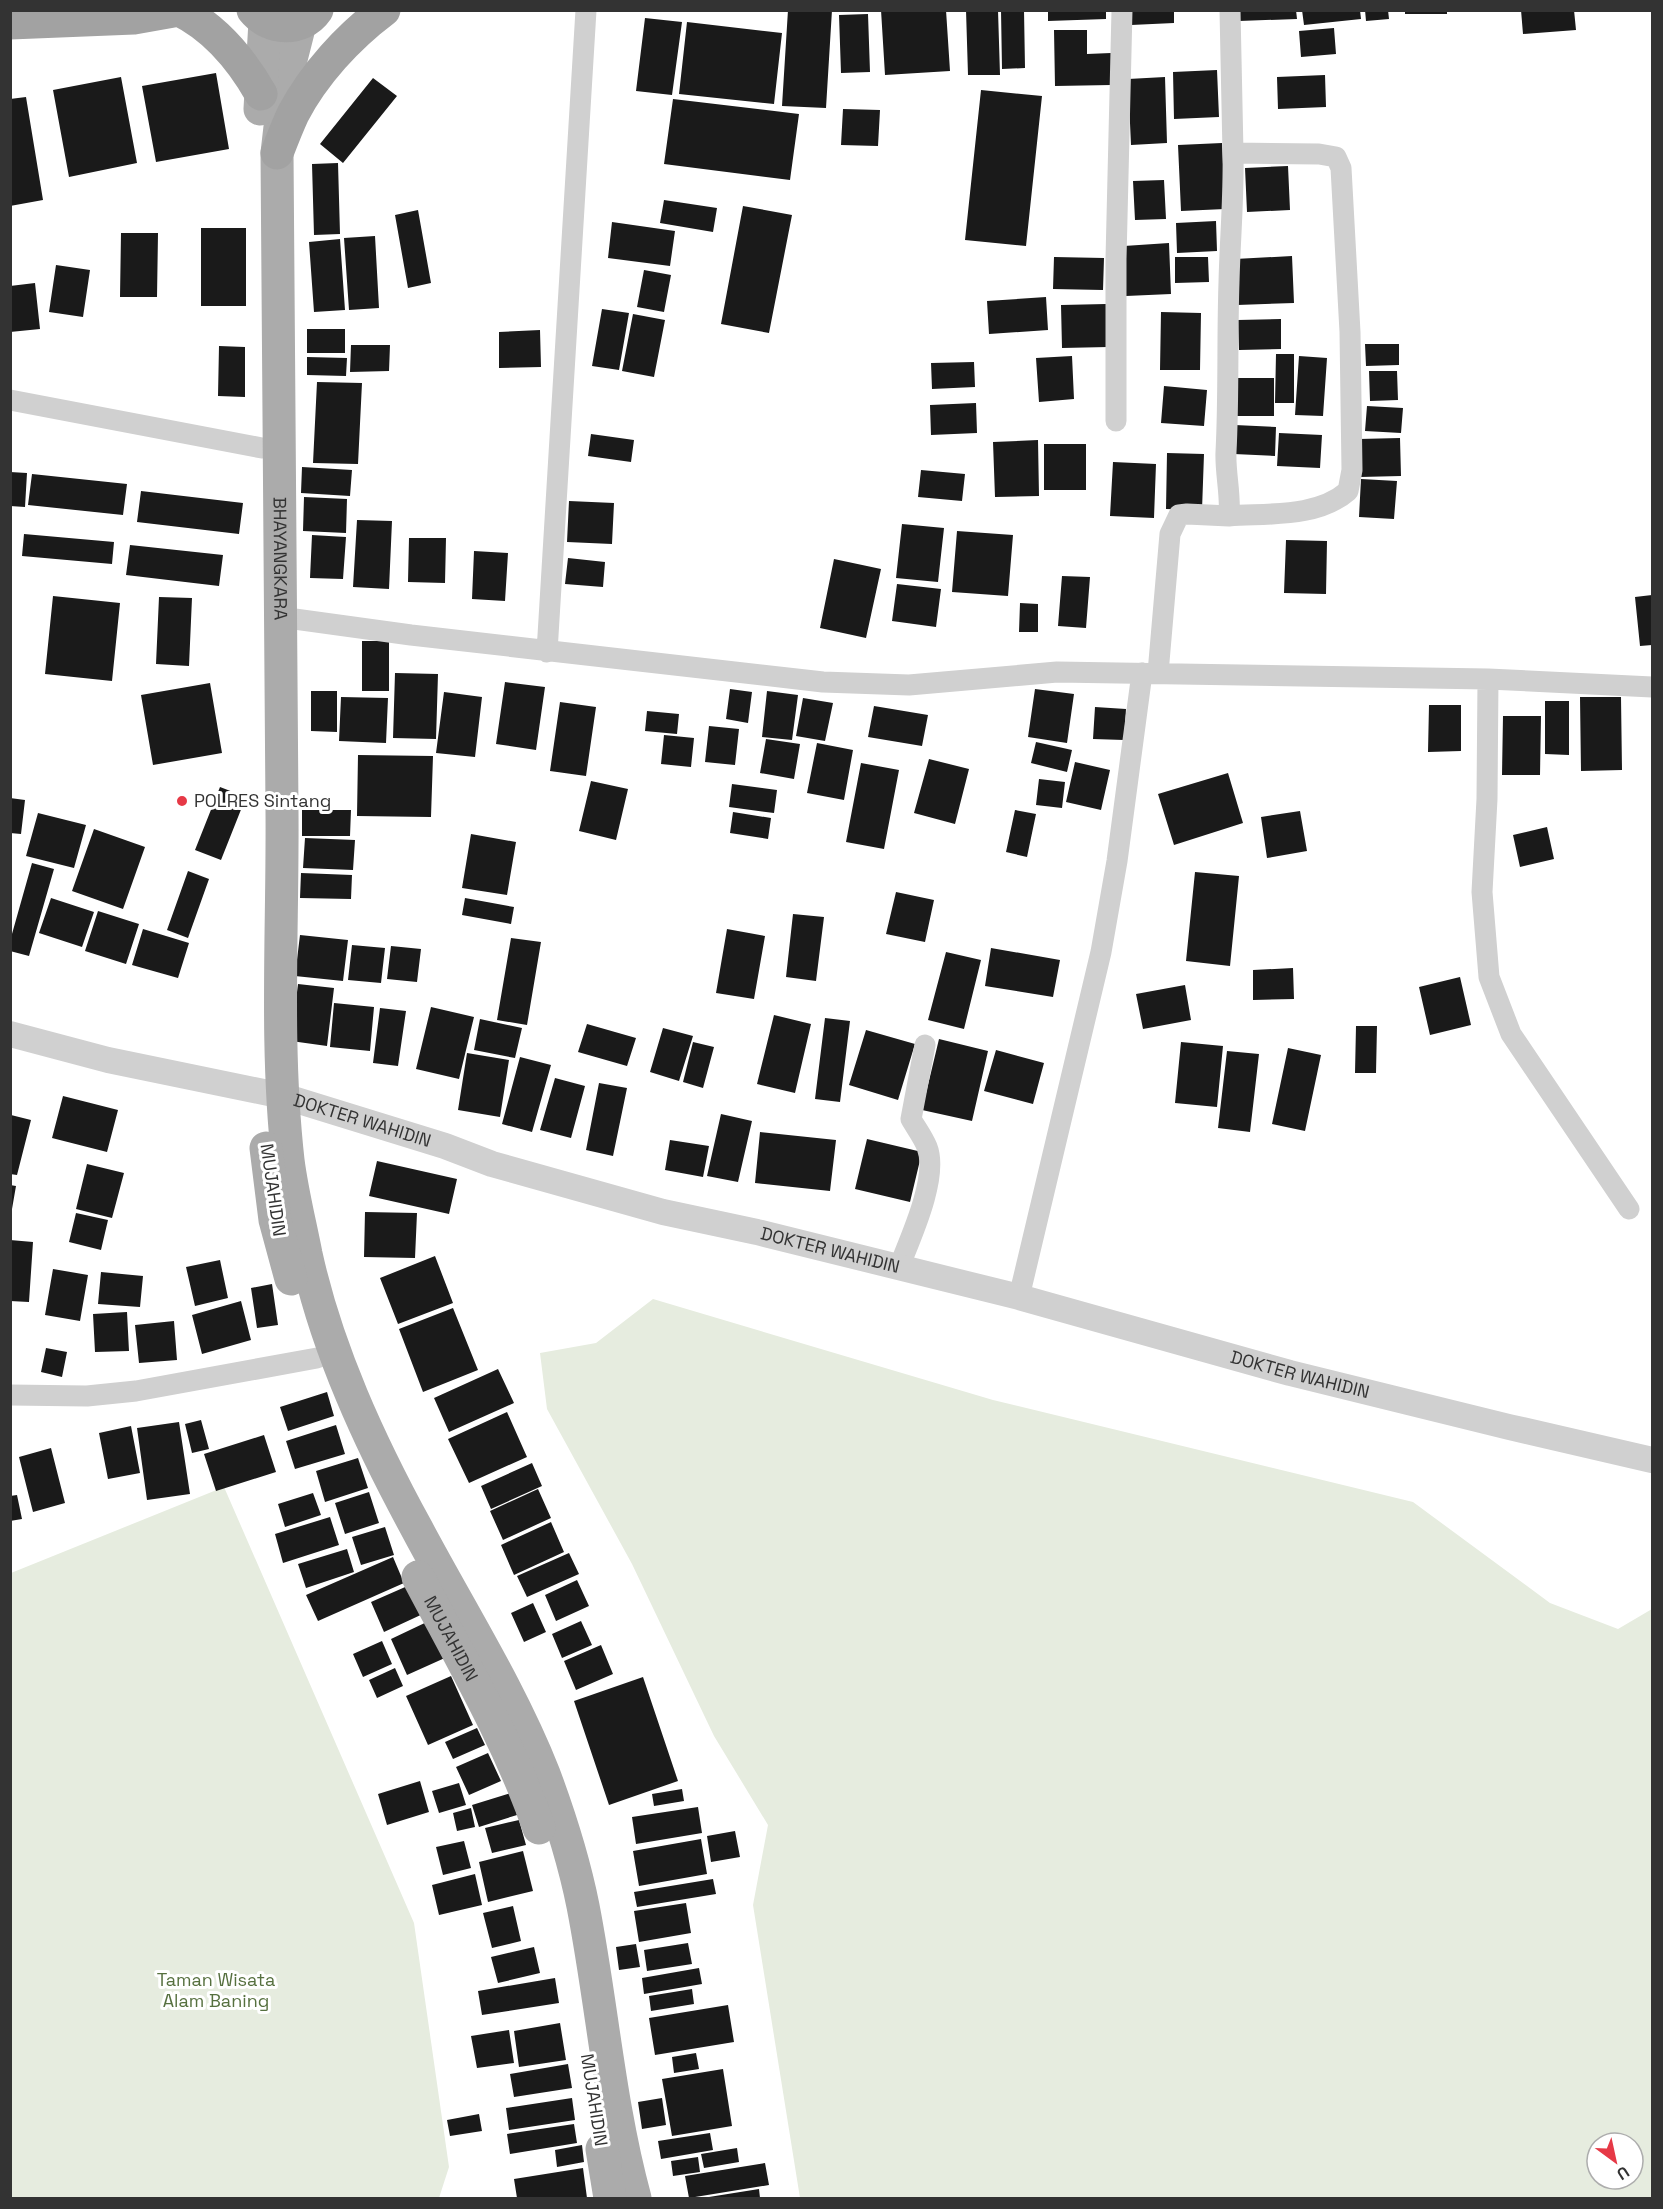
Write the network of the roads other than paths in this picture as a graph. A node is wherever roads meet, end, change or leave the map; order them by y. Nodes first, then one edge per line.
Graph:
1 (179, 10) edge
2 (384, 10) edge
3 (586, 10) edge
4 (1122, 10) edge
5 (1230, 10) edge
6 (84, 15) edge
7 (318, 15) edge
8 (259, 16) edge
9 (10, 23) edge
10 (261, 94) junction
11 (277, 153) junction
12 (1233, 153) junction
13 (10, 400) edge
14 (1116, 421) dead end
15 (262, 448) junction
16 (1228, 516) junction
17 (280, 617) junction
18 (548, 652) junction
19 (1150, 673) junction
20 (1488, 679) junction
21 (1653, 687) edge
22 (10, 1034) edge
23 (925, 1045) dead end
24 (273, 1094) junction
25 (1629, 1209) dead end
26 (899, 1267) junction
27 (1019, 1297) junction
28 (317, 1358) junction
29 (10, 1395) edge
30 (1653, 1460) edge
31 (610, 2199) edge
32 (635, 2199) edge

1 - 6 highway
1 - 10 highway
2 - 11 highway
3 - 18 street
4 - 14 street
5 - 12 street
6 - 9 highway
7 - 8 highway
7 - 11 main road, BHAYANGKARA
8 - 10 main road, BHAYANGKARA
10 - 15 main road, BHAYANGKARA
11 - 17 main road, BHAYANGKARA
12 - 16 street
12 - 16 street
13 - 15 street
15 - 24 main road, BHAYANGKARA
16 - 19 street
17 - 18 street
17 - 24 main road, BHAYANGKARA
18 - 19 street
19 - 20 street
19 - 27 street
20 - 21 street
20 - 25 street
22 - 24 street, DOKTER WAHIDIN
23 - 26 street
24 - 26 street, DOKTER WAHIDIN
24 - 28 main road, MUJAHIDIN
24 - 32 main road, MUJAHIDIN
26 - 27 street, DOKTER WAHIDIN
27 - 30 street, DOKTER WAHIDIN
28 - 29 street
28 - 31 main road, MUJAHIDIN

